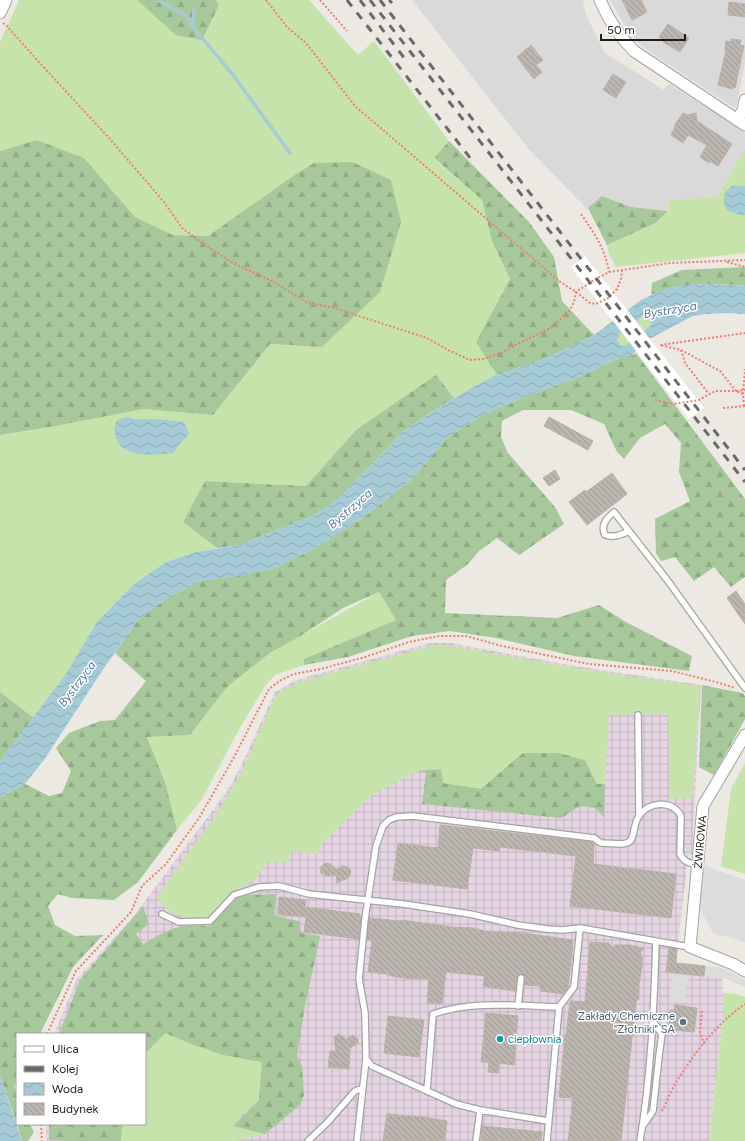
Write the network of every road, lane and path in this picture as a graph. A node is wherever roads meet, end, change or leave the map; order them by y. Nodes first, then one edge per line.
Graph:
1 (6, 0) edge
2 (266, 0) edge
3 (320, 0) edge
4 (600, 0) edge
5 (0, 13) edge
6 (0, 21) edge
7 (347, 31) dead end
8 (745, 100) edge
9 (741, 123) edge
10 (581, 214) dead end
11 (745, 260) edge
12 (724, 262) junction
13 (745, 267) edge
14 (622, 271) junction
15 (609, 272) junction
16 (576, 292) junction
17 (745, 333) edge
18 (681, 350) junction
19 (745, 369) edge
20 (744, 390) edge
21 (736, 391) junction
22 (709, 394) junction
23 (743, 394) junction
24 (655, 400) dead end
25 (745, 406) edge
26 (723, 408) dead end
27 (629, 531) junction
28 (744, 687) edge
29 (638, 715) dead end
30 (745, 735) edge
31 (639, 816) junction
32 (697, 865) junction
33 (368, 900) junction
34 (162, 914) dead end
35 (580, 928) junction
36 (656, 941) junction
37 (690, 947) junction
38 (745, 971) edge
39 (521, 978) dead end
40 (745, 1004) edge
41 (518, 1006) junction
42 (559, 1008) junction
43 (702, 1011) dead end
44 (653, 1021) junction
45 (47, 1033) edge
46 (704, 1044) junction
47 (366, 1059) junction
48 (363, 1088) junction
49 (426, 1091) junction
50 (480, 1110) junction
51 (650, 1116) junction
52 (548, 1121) junction
53 (41, 1125) edge
54 (642, 1127) junction
55 (42, 1141) edge
56 (308, 1141) edge
57 (357, 1141) edge
58 (476, 1141) edge
59 (547, 1141) edge
60 (640, 1141) edge

1 - 5 street
2 - 16 path
3 - 7 path
4 - 9 street
6 - 16 path
8 - 9 street
10 - 15 path
11 - 12 path
12 - 13 path
12 - 14 path
14 - 15 path
14 - 16 path
15 - 16 path
17 - 18 path
18 - 21 path
18 - 22 path
19 - 20 path
20 - 21 path
20 - 23 path
21 - 22 path
21 - 23 path
22 - 24 path
23 - 25 path
25 - 26 path
27 - 27 lane
27 - 28 lane
28 - 45 path
29 - 31 lane
30 - 32 street, ŻWIROWA
31 - 32 lane
31 - 33 lane
32 - 37 street, ŻWIROWA
33 - 34 lane
33 - 35 lane
33 - 47 lane
35 - 36 lane
35 - 42 lane
36 - 37 lane
36 - 44 lane
37 - 38 street
39 - 41 lane
40 - 46 path
41 - 42 lane
41 - 49 lane
42 - 52 lane
43 - 46 path
44 - 51 lane
44 - 54 lane
46 - 51 path
47 - 48 lane
47 - 49 lane
48 - 56 lane
48 - 57 lane
49 - 50 lane
50 - 52 lane
50 - 58 lane
51 - 54 lane
52 - 59 lane
53 - 55 path
54 - 60 lane

